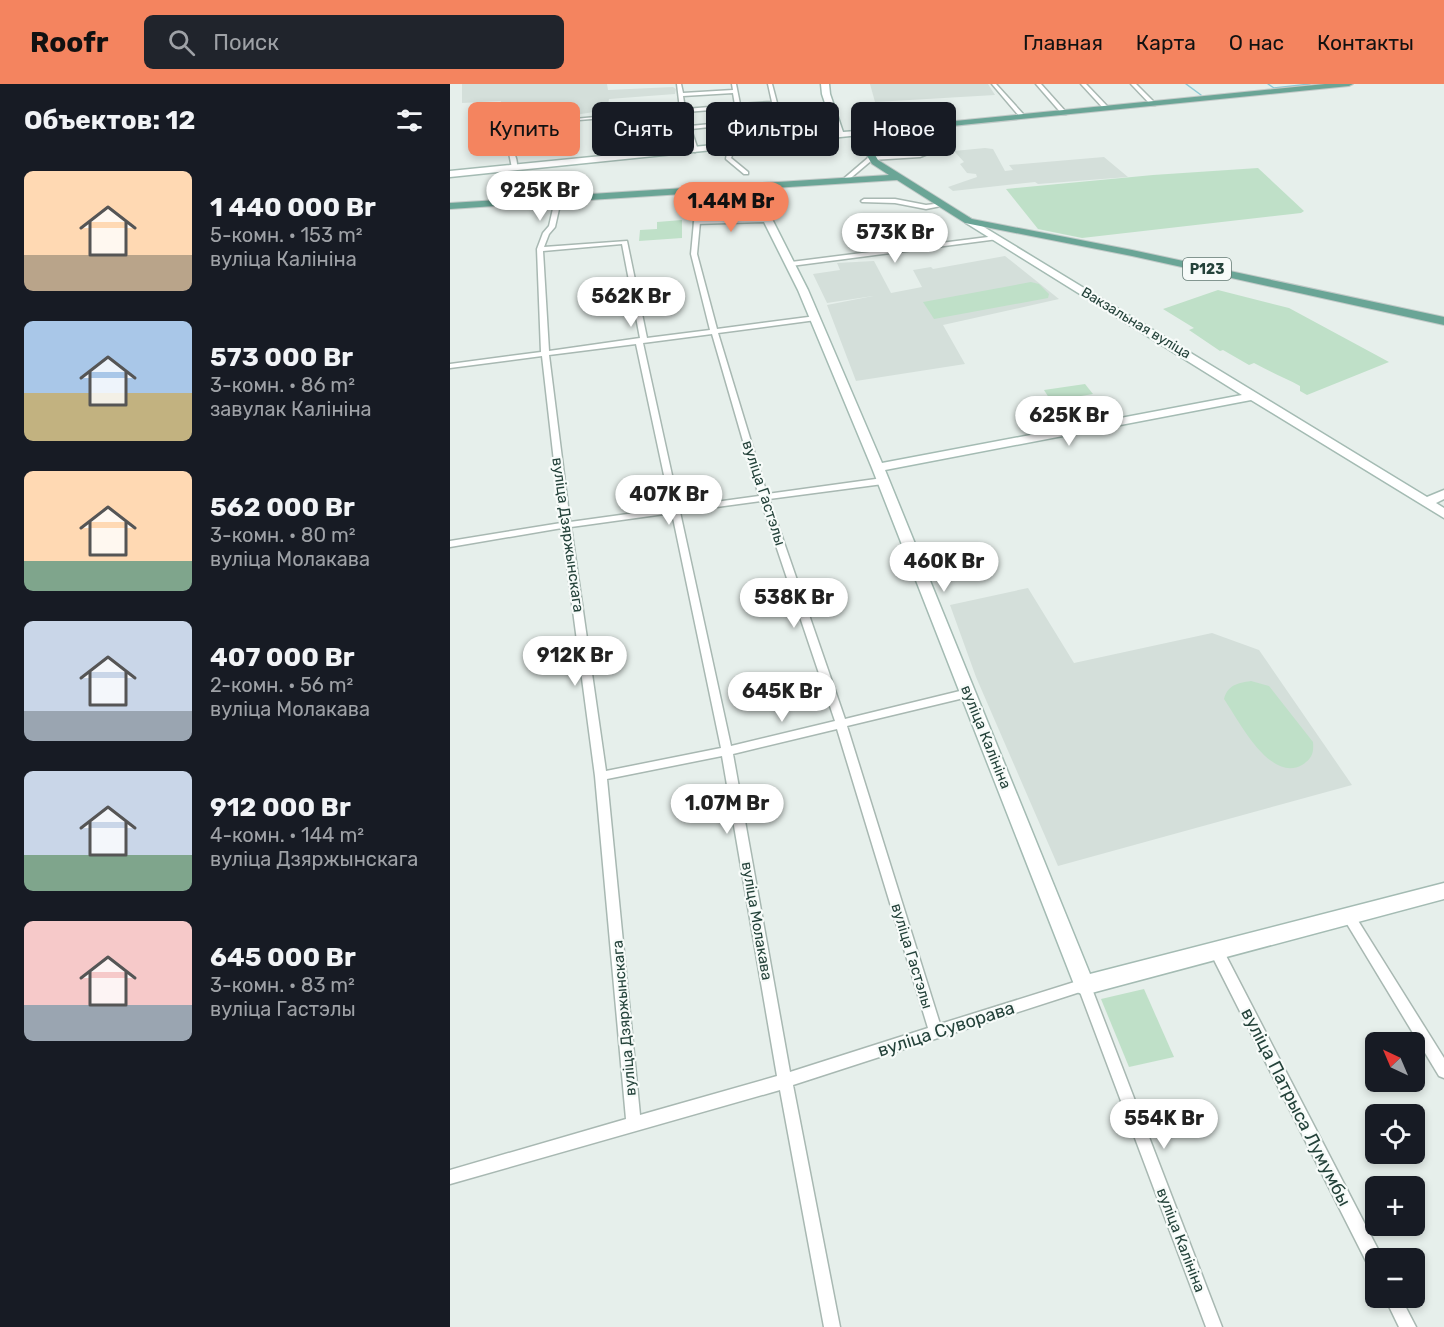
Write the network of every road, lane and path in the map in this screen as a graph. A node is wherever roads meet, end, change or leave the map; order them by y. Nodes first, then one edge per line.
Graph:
1 (679, 84) edge
2 (734, 84) edge
3 (770, 84) edge
4 (825, 84) edge
5 (994, 84) edge
6 (1038, 84) edge
7 (1083, 84) edge
8 (1133, 84) edge
9 (1349, 84) edge
10 (735, 91) junction
11 (681, 95) junction
12 (682, 102) edge
13 (737, 102) edge
14 (775, 102) edge
15 (1153, 104) junction
16 (1106, 108) junction
17 (1064, 113) junction
18 (1022, 117) junction
19 (956, 124) edge
20 (851, 134) edge
21 (840, 135) joint
22 (694, 147) edge
23 (706, 149) edge
24 (695, 150) junction
25 (868, 153) joint
26 (512, 156) edge
27 (729, 156) edge
28 (865, 156) edge
29 (872, 156) edge
30 (515, 168) junction
31 (450, 174) edge
32 (746, 174) dead end
33 (900, 177) junction
34 (844, 181) junction
35 (700, 191) junction
36 (558, 200) junction
37 (864, 201) dead end
38 (943, 205) junction
39 (450, 206) edge
40 (969, 220) junction
41 (697, 222) junction
42 (1019, 231) junction
43 (996, 238) junction
44 (540, 249) junction
45 (790, 264) junction
46 (816, 318) junction
47 (1444, 321) edge
48 (714, 330) junction
49 (641, 340) junction
50 (545, 352) junction
51 (450, 366) edge
52 (1254, 396) junction
53 (881, 474) junction
54 (1444, 494) edge
55 (764, 497) junction
56 (1426, 503) junction
57 (675, 511) junction
58 (1444, 514) edge
59 (566, 525) junction
60 (450, 544) edge
61 (968, 693) junction
62 (841, 723) junction
63 (727, 751) junction
64 (601, 776) junction
65 (1444, 891) edge
66 (1348, 915) junction
67 (1216, 950) junction
68 (1084, 985) junction
69 (936, 1032) junction
70 (1444, 1071) edge
71 (786, 1081) junction
72 (634, 1124) junction
73 (450, 1178) edge
74 (1368, 1248) edge
75 (1398, 1308) edge
76 (832, 1327) edge
77 (1214, 1327) edge
78 (1408, 1327) edge

1 - 11 street
2 - 10 street
3 - 14 street
4 - 21 main road
5 - 18 street
6 - 17 street
7 - 16 street
8 - 15 street
9 - 15 main road
10 - 11 street
10 - 13 street
11 - 12 street
15 - 16 main road
16 - 17 main road
17 - 18 main road
18 - 19 main road
20 - 21 main road
22 - 24 street
23 - 24 main road
24 - 30 main road
25 - 25 street
26 - 30 street
27 - 32 street
28 - 34 street
29 - 33 main road, Вакзальная вуліца
30 - 31 main road
33 - 34 main road
33 - 38 main road, Вакзальная вуліца / Р123
34 - 35 main road
35 - 36 main road
35 - 41 main road, вуліца Гастэлы
36 - 39 main road
36 - 44 street, вуліца Дзяржынскага
37 - 38 street
38 - 40 main road, Вакзальная вуліца / Р123
40 - 42 main road, Р123
40 - 43 main road, Вакзальная вуліца
41 - 45 main road, вуліца Калініна
41 - 48 street, вуліца Гастэлы
42 - 43 main road
42 - 47 main road, Р123
43 - 45 street
43 - 52 main road, Вакзальная вуліца
44 - 49 street, вуліца Молакава
44 - 50 street, вуліца Дзяржынскага
45 - 46 main road, вуліца Калініна
46 - 48 street
46 - 53 main road, вуліца Калініна
48 - 49 street
48 - 55 street, вуліца Гастэлы
49 - 50 street
49 - 57 street, вуліца Молакава
50 - 51 street
50 - 59 street, вуліца Дзяржынскага
52 - 53 main road
52 - 56 main road, Вакзальная вуліца
53 - 55 street
53 - 61 main road, вуліца Калініна
54 - 56 main road
55 - 57 street
55 - 62 street, вуліца Гастэлы
56 - 58 main road, Вакзальная вуліца
57 - 59 street
57 - 63 street, вуліца Молакава
59 - 60 street
59 - 64 street, вуліца Дзяржынскага
61 - 62 street
61 - 68 main road, вуліца Калініна
62 - 63 street
62 - 69 street, вуліца Гастэлы
63 - 64 street
63 - 71 street, вуліца Молакава
64 - 72 street, вуліца Дзяржынскага
65 - 66 main road, вуліца Суворава
66 - 67 main road, вуліца Суворава
66 - 70 street
67 - 68 main road, вуліца Суворава
67 - 74 street, вуліца Патрыса Лумумбы
68 - 69 street, вуліца Суворава
68 - 77 street, вуліца Калініна
69 - 71 street, вуліца Суворава
71 - 72 street, вуліца Суворава
71 - 76 street, вуліца Молакава
72 - 73 street, вуліца Суворава
75 - 78 street

